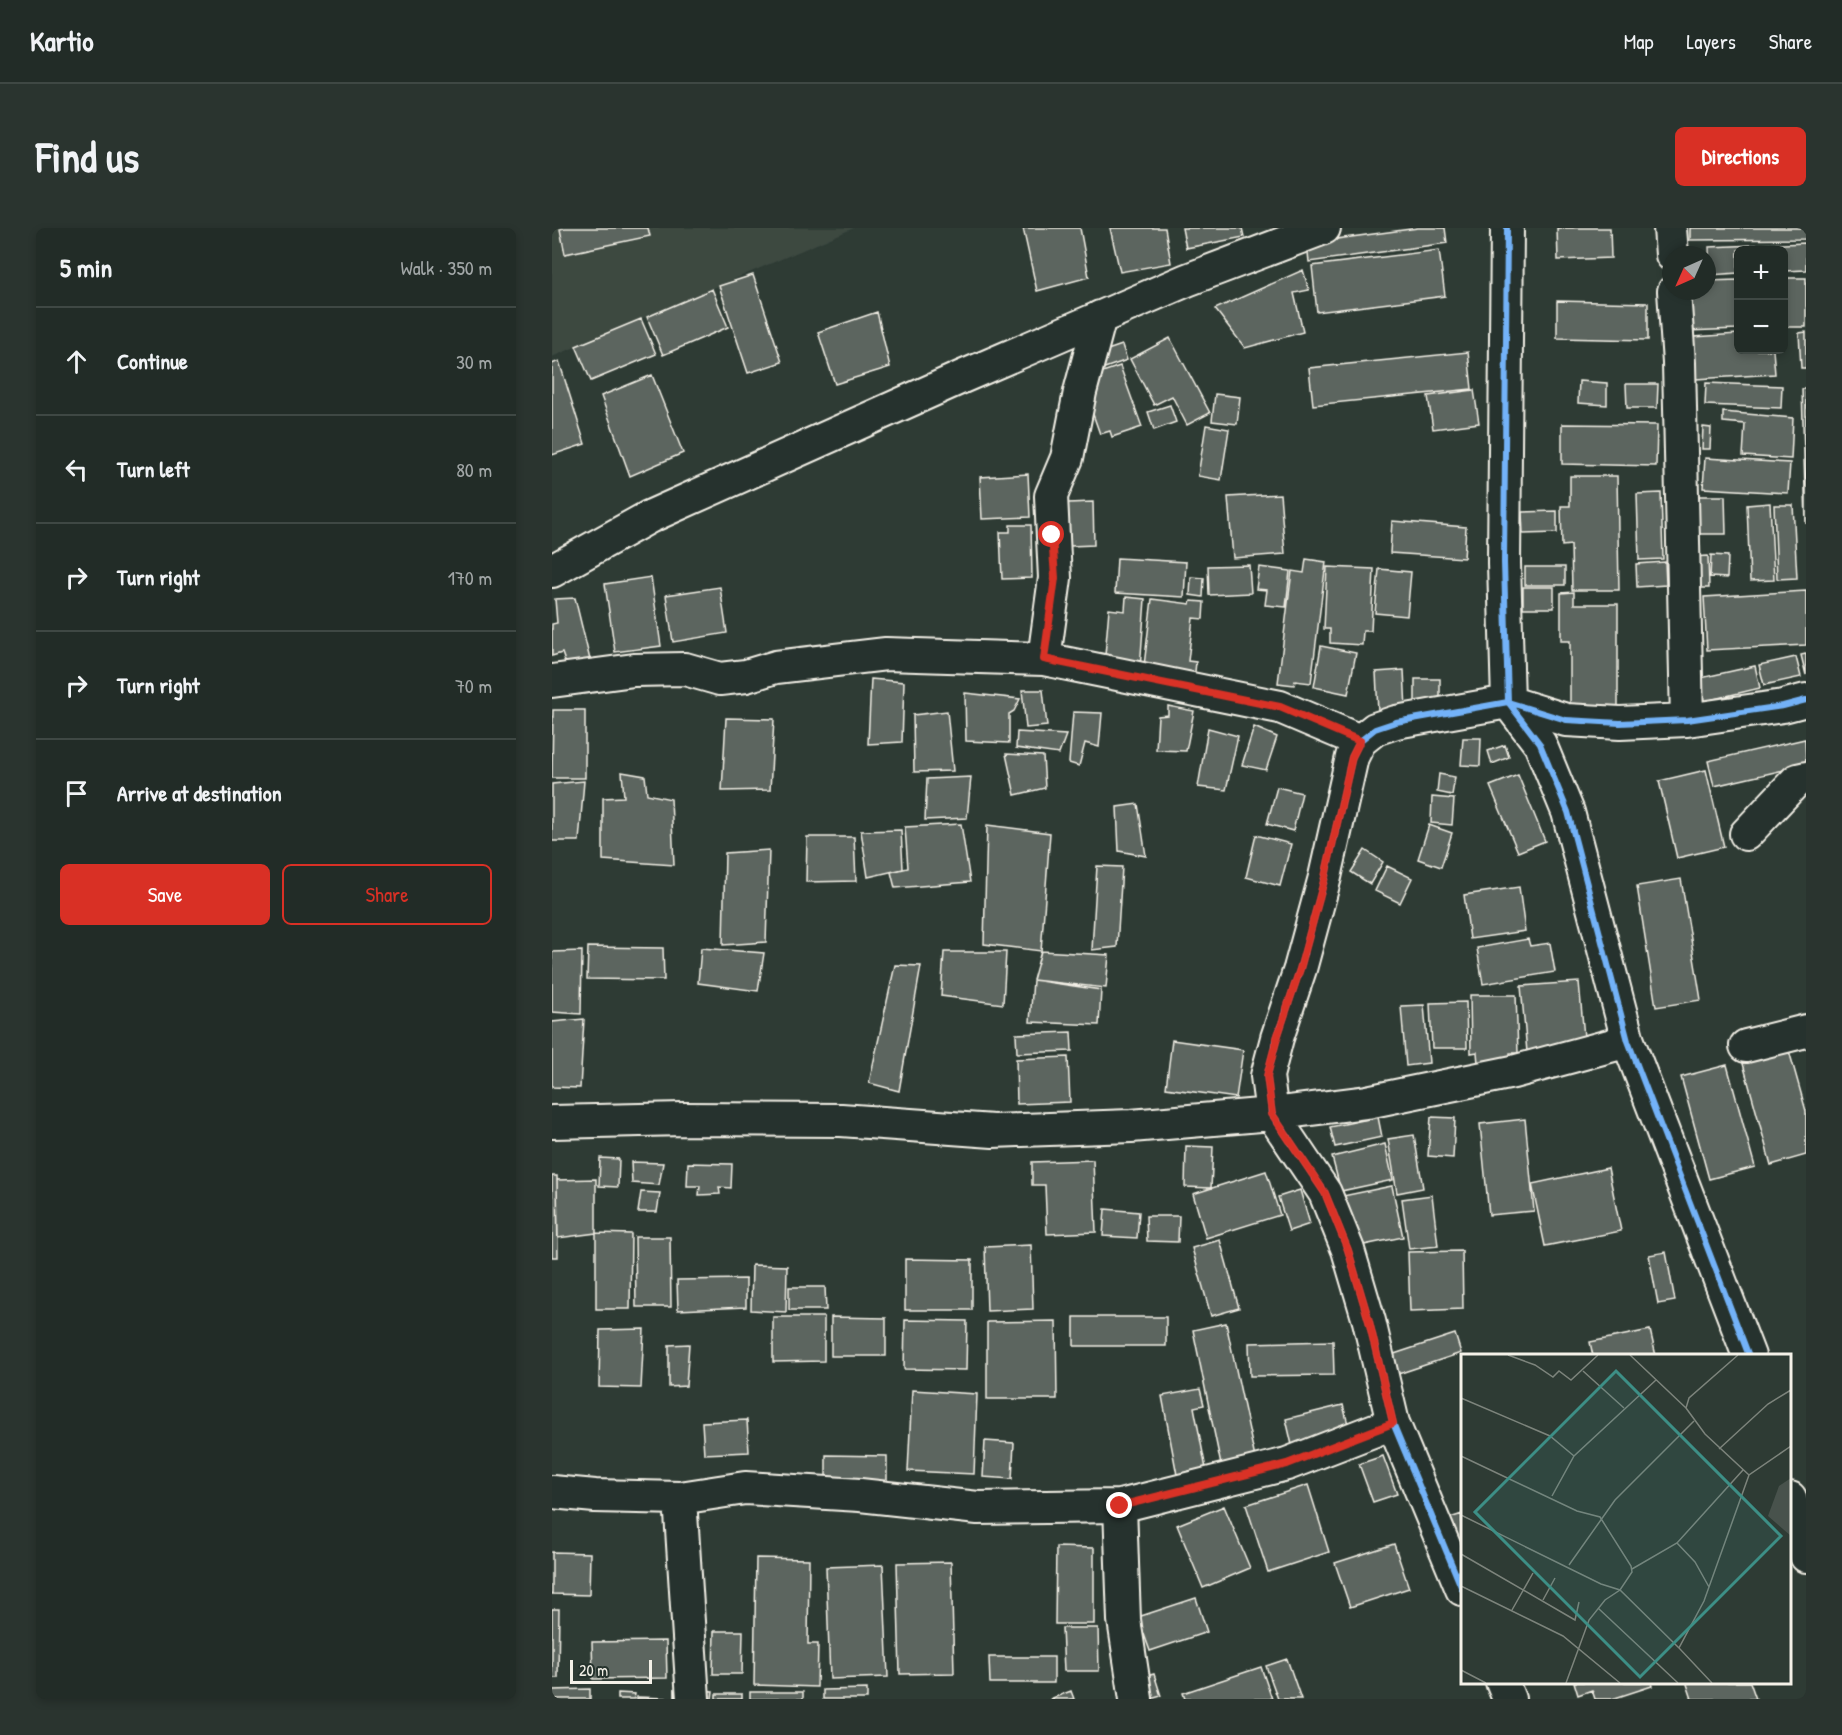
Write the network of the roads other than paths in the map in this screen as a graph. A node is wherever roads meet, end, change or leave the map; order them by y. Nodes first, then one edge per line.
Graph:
1 (1324, 228) edge
2 (1506, 228) edge
3 (1670, 228) edge
4 (1671, 246) edge
5 (1675, 300) edge
6 (1100, 317) junction
7 (552, 571) edge
8 (1044, 659) junction
9 (552, 681) edge
10 (1806, 700) edge
11 (1508, 702) junction
12 (1687, 720) junction
13 (1360, 741) junction
14 (1806, 778) edge
15 (1746, 834) dead end
16 (1806, 1031) edge
17 (1628, 1041) junction
18 (1746, 1046) dead end
19 (1272, 1114) junction
20 (552, 1122) edge
21 (1748, 1354) edge
22 (1393, 1423) junction
23 (552, 1492) edge
24 (680, 1498) junction
25 (1791, 1502) edge
26 (1120, 1506) junction
27 (1806, 1556) edge
28 (1461, 1587) edge
29 (1502, 1684) edge
30 (693, 1699) edge
31 (1136, 1699) edge
32 (1509, 1699) edge

1 - 6 street
2 - 11 street
3 - 4 street
5 - 12 street
6 - 7 street
6 - 8 street
8 - 9 street
8 - 13 street
10 - 12 street
11 - 12 street
11 - 13 street
11 - 17 street
13 - 19 street
14 - 15 street
16 - 18 street
17 - 19 street
17 - 21 street
19 - 20 street
19 - 22 street
22 - 26 street
22 - 28 street
23 - 24 street
24 - 26 street
24 - 30 street
25 - 27 street
26 - 31 street
29 - 32 street

